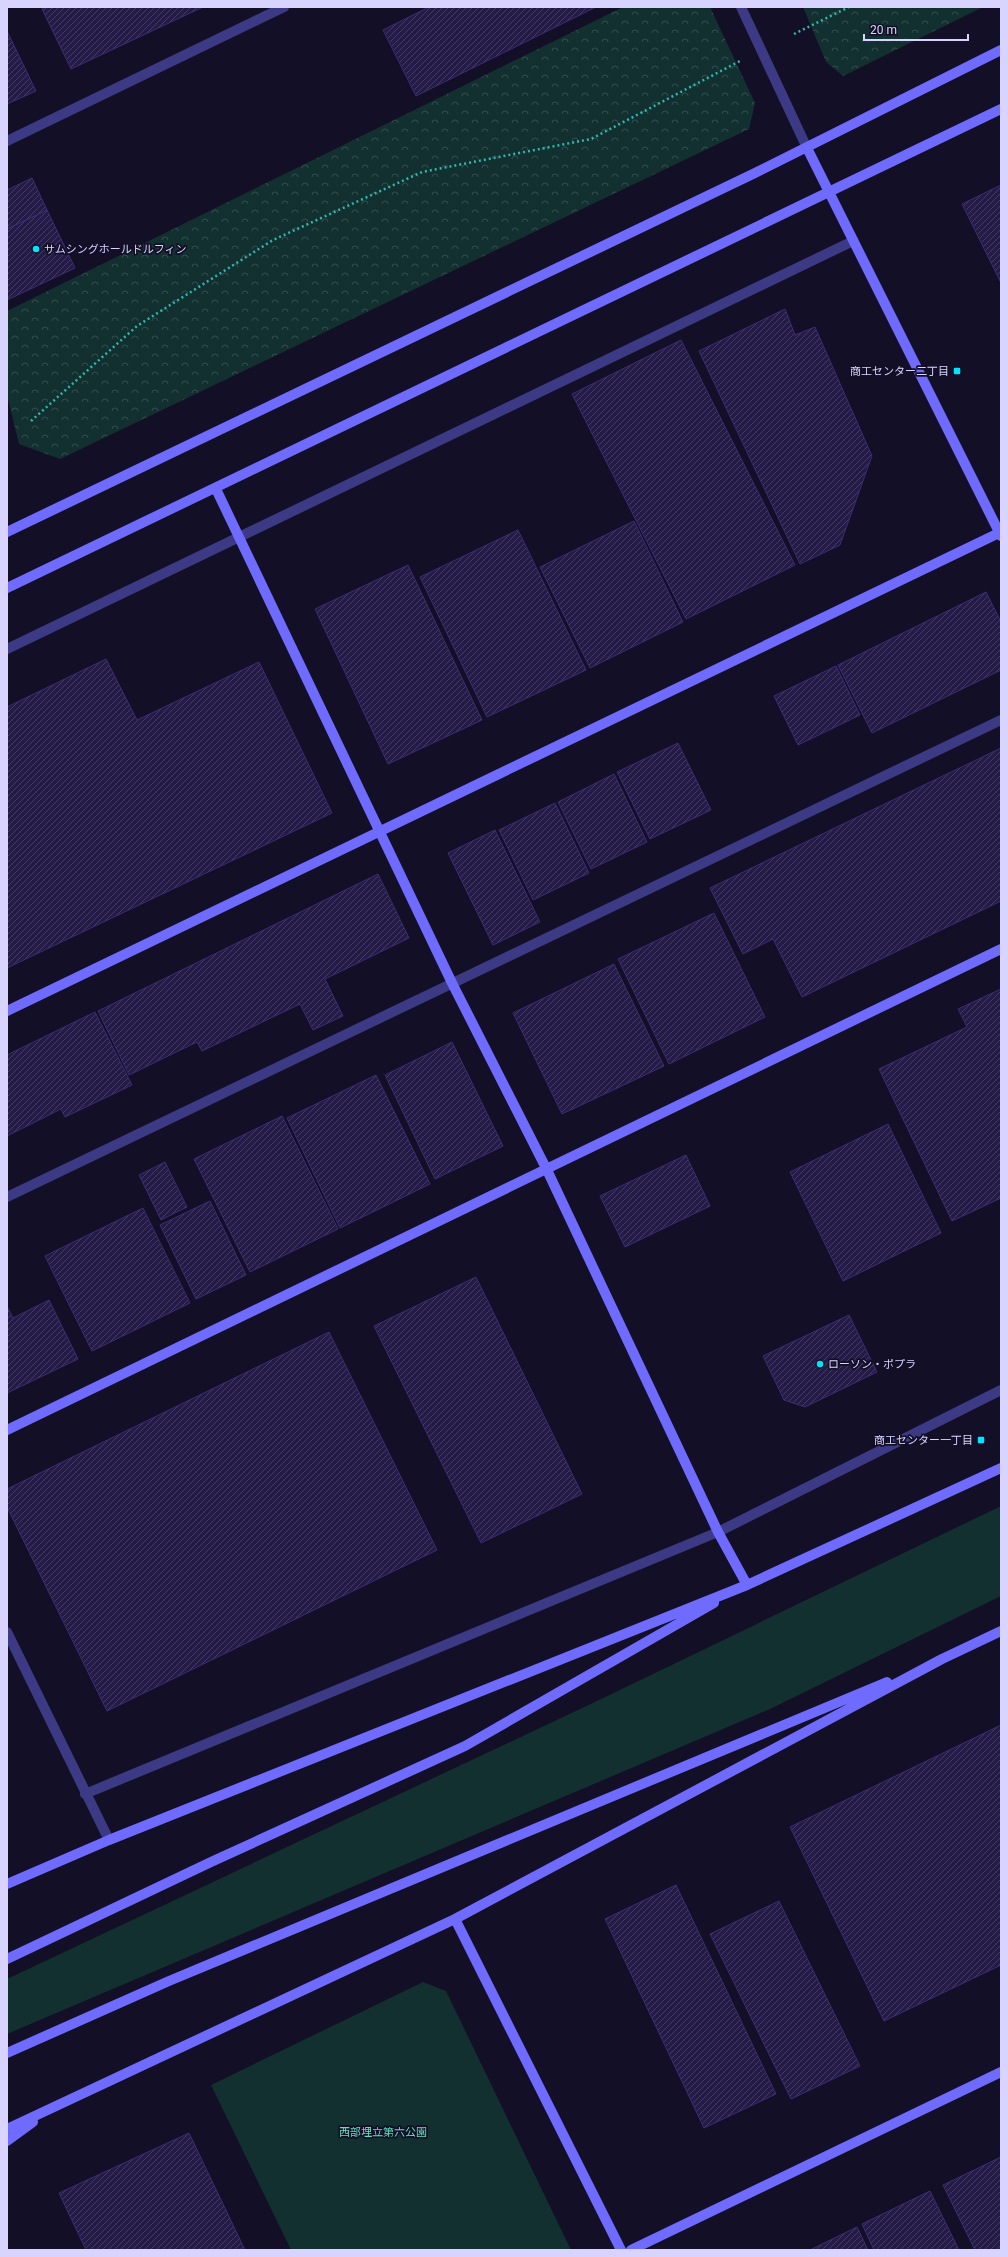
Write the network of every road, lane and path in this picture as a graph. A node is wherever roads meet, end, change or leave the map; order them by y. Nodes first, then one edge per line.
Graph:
1 (284, 7) edge
2 (741, 7) edge
3 (849, 7) edge
4 (794, 34) dead end
5 (1001, 50) edge
6 (743, 60) dead end
7 (1001, 109) edge
8 (7, 141) edge
9 (807, 148) junction
10 (829, 191) junction
11 (853, 241) junction
12 (31, 421) dead end
13 (216, 489) junction
14 (7, 532) edge
15 (1000, 533) edge
16 (240, 536) junction
17 (7, 588) edge
18 (7, 649) edge
19 (1001, 720) edge
20 (381, 833) junction
21 (1001, 949) edge
22 (452, 983) junction
23 (7, 1011) edge
24 (547, 1170) junction
25 (7, 1197) edge
26 (1001, 1390) edge
27 (7, 1430) edge
28 (1001, 1468) edge
29 (718, 1532) junction
30 (747, 1584) junction
31 (1001, 1631) edge
32 (7, 1632) edge
33 (942, 1659) junction
34 (85, 1794) junction
35 (109, 1840) junction
36 (7, 1883) edge
37 (455, 1919) junction
38 (7, 1959) edge
39 (7, 2053) edge
40 (1001, 2072) edge
41 (58, 2105) junction
42 (7, 2129) edge
43 (7, 2140) edge
44 (621, 2250) edge
45 (631, 2250) edge

1 - 8 street
2 - 9 street
3 - 4 path
5 - 9 street
6 - 12 path
7 - 10 street
9 - 10 street
9 - 14 street
10 - 11 street
10 - 13 street
11 - 15 street
11 - 16 street
13 - 16 street
13 - 17 street
15 - 20 street
16 - 18 street
16 - 20 street
19 - 22 street
20 - 22 street
20 - 23 street
21 - 24 street
22 - 24 street
22 - 25 street
24 - 27 street
24 - 29 street
26 - 29 street
28 - 30 street
29 - 30 street
29 - 34 street
30 - 35 street
30 - 38 street
31 - 33 street
32 - 34 street
33 - 37 street
33 - 39 street
34 - 35 street
35 - 36 street
37 - 41 street
37 - 44 street
40 - 45 street
41 - 42 street
41 - 43 street

